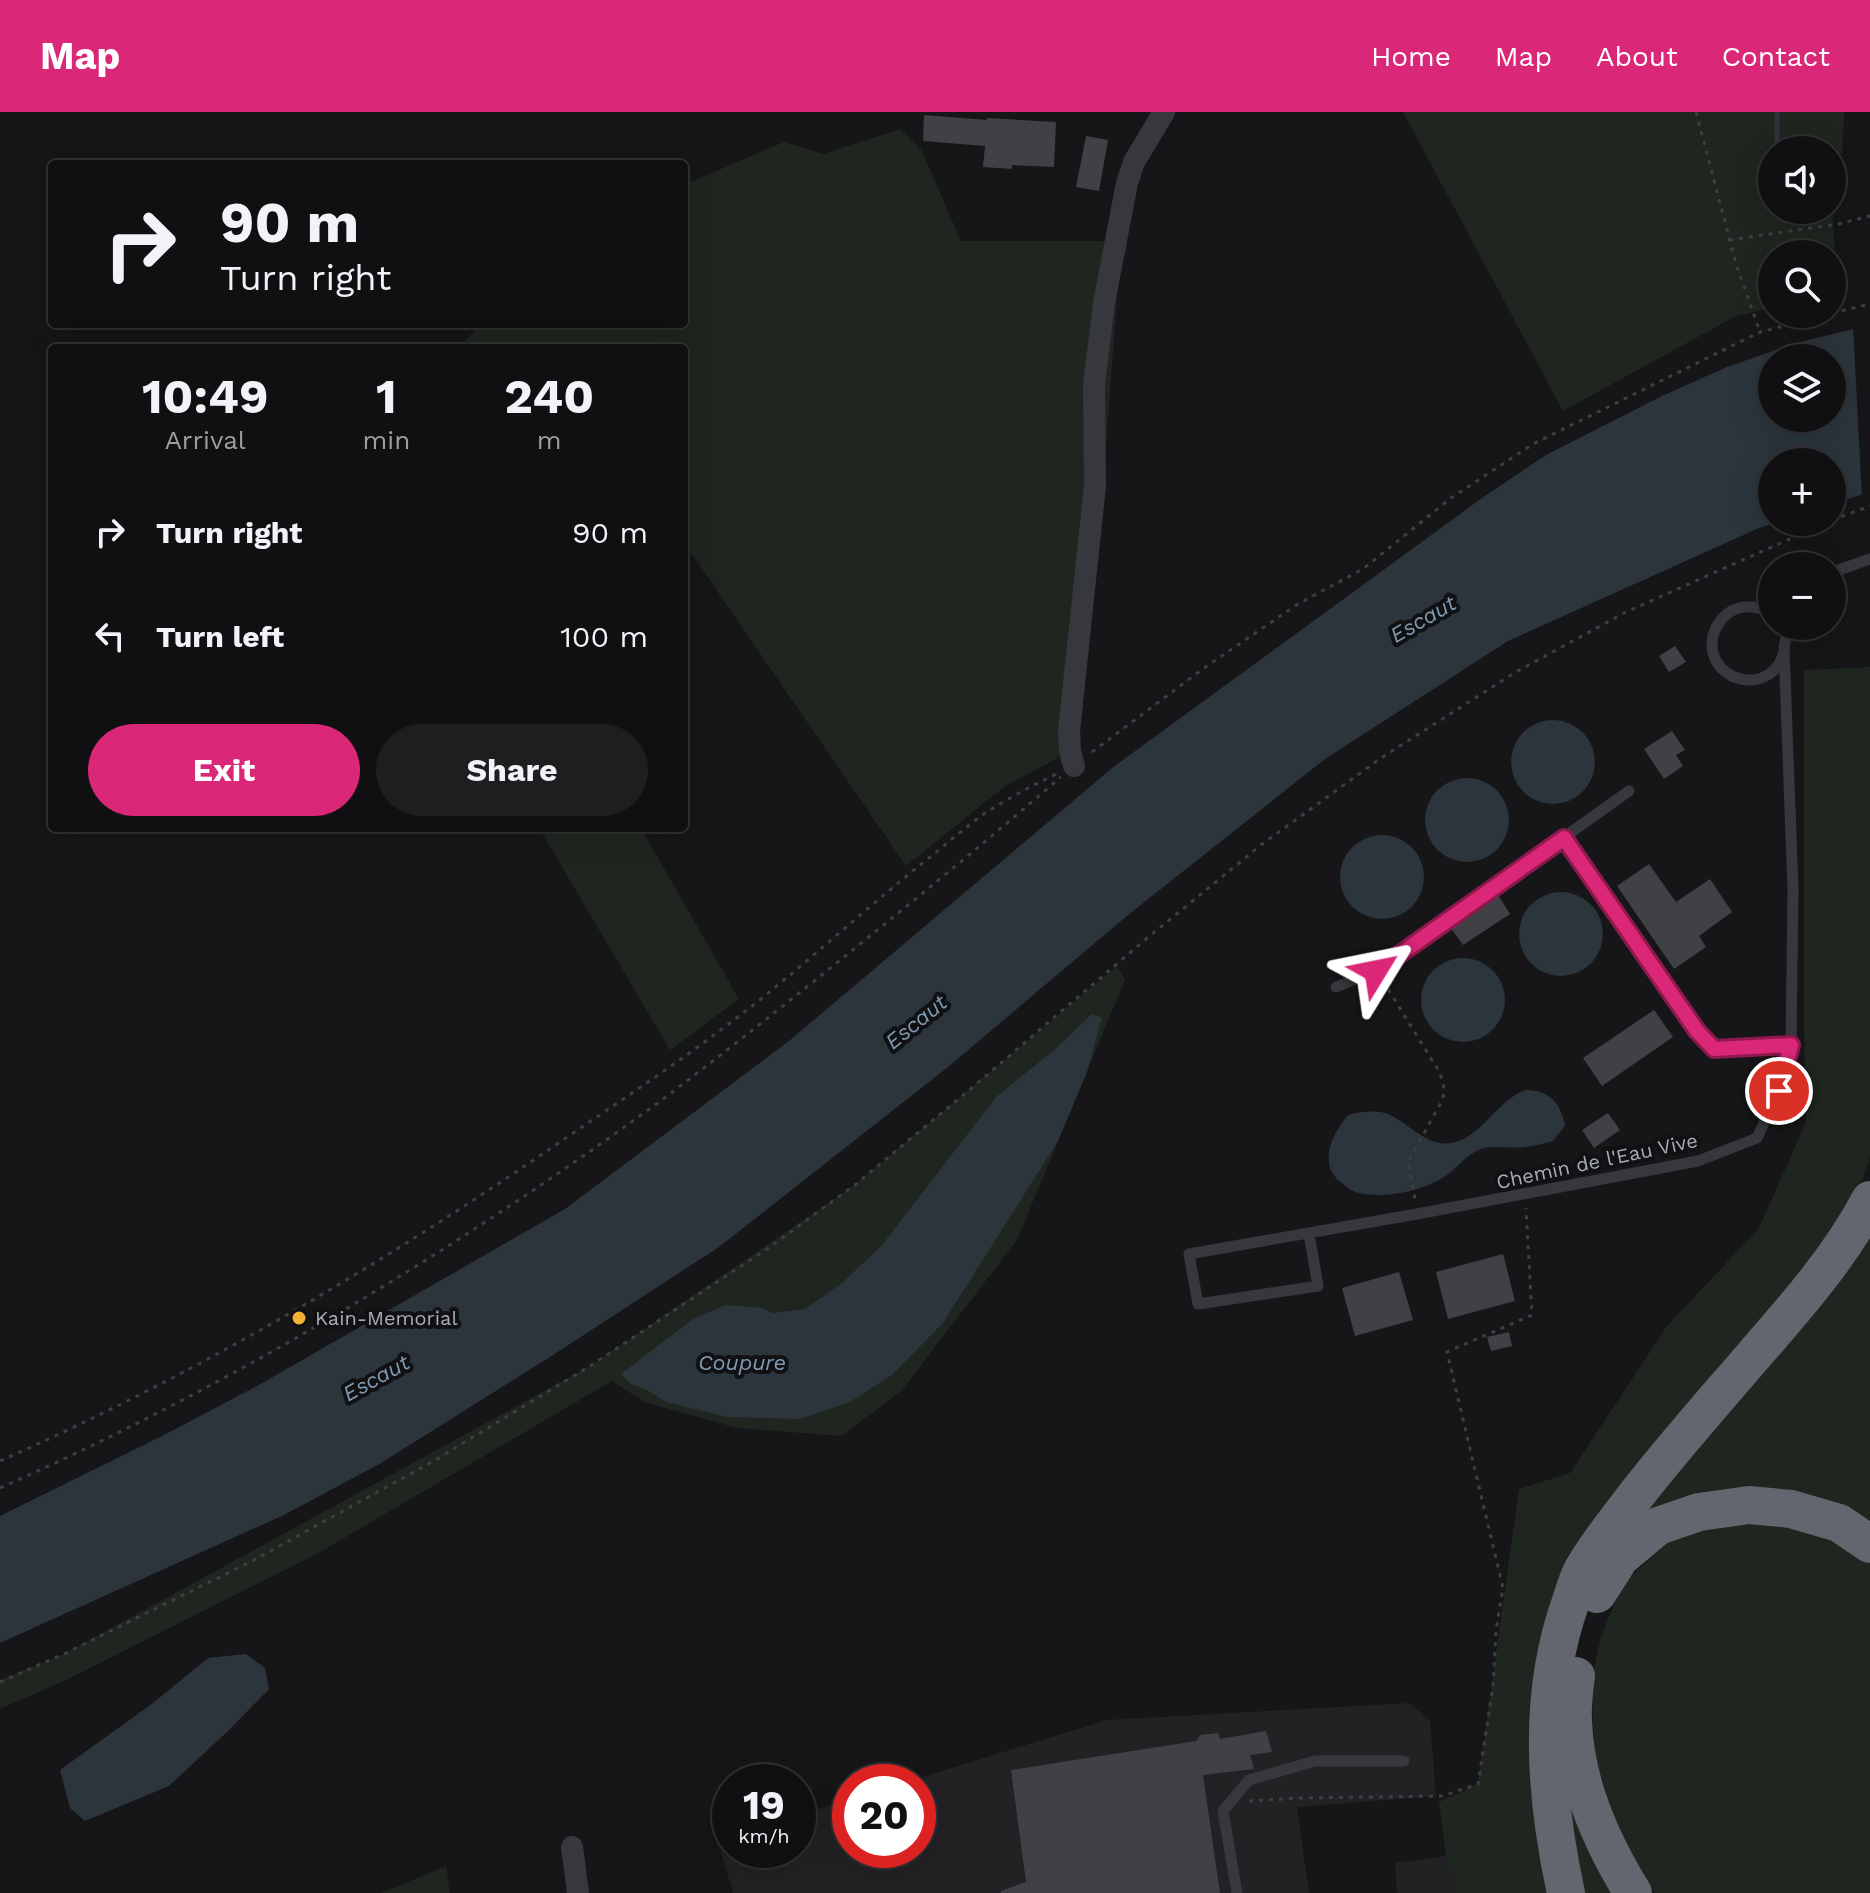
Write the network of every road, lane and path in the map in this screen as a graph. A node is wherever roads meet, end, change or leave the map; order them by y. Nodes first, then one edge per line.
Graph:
1 (1164, 112) edge
2 (1696, 112) edge
3 (1870, 216) edge
4 (1729, 240) junction
5 (1870, 304) edge
6 (1846, 310) edge
7 (1776, 328) edge
8 (1760, 332) junction
9 (1870, 506) edge
10 (1846, 515) edge
11 (1796, 536) edge
12 (1870, 559) edge
13 (1846, 568) edge
14 (1758, 608) edge
15 (1784, 640) edge
16 (1784, 648) junction
17 (1101, 745) dead end
18 (1074, 766) joint
19 (1629, 791) dead end
20 (1042, 793) dead end
21 (1564, 838) junction
22 (1376, 971) junction
23 (1336, 987) dead end
24 (1791, 1045) junction
25 (1525, 1195) junction
26 (1414, 1198) dead end
27 (1870, 1200) edge
28 (1309, 1234) junction
29 (0, 1461) edge
30 (0, 1488) edge
31 (1870, 1544) edge
32 (0, 1682) edge
33 (1404, 1761) dead end
34 (1234, 1797) junction
35 (572, 1847) dead end
36 (578, 1893) edge
37 (1237, 1893) edge
38 (1566, 1893) edge
39 (1633, 1893) edge

1 - 18 street
2 - 4 path
3 - 4 path
4 - 8 path
5 - 6 path
7 - 8 path
8 - 17 path
9 - 10 path
11 - 32 path
12 - 13 lane
14 - 16 lane
15 - 16 lane, Chemin de l'Eau Vive
16 - 24 lane, Chemin de l'Eau Vive
18 - 29 path
19 - 21 lane
20 - 30 path
21 - 22 lane
21 - 24 lane
22 - 23 lane
22 - 26 path
24 - 25 lane, Chemin de l'Eau Vive
25 - 28 lane, Chemin de l'Eau Vive
25 - 34 path
27 - 38 highway
28 - 28 lane, Chemin de l'Eau Vive
31 - 39 highway
33 - 34 lane
34 - 37 lane
35 - 36 street

